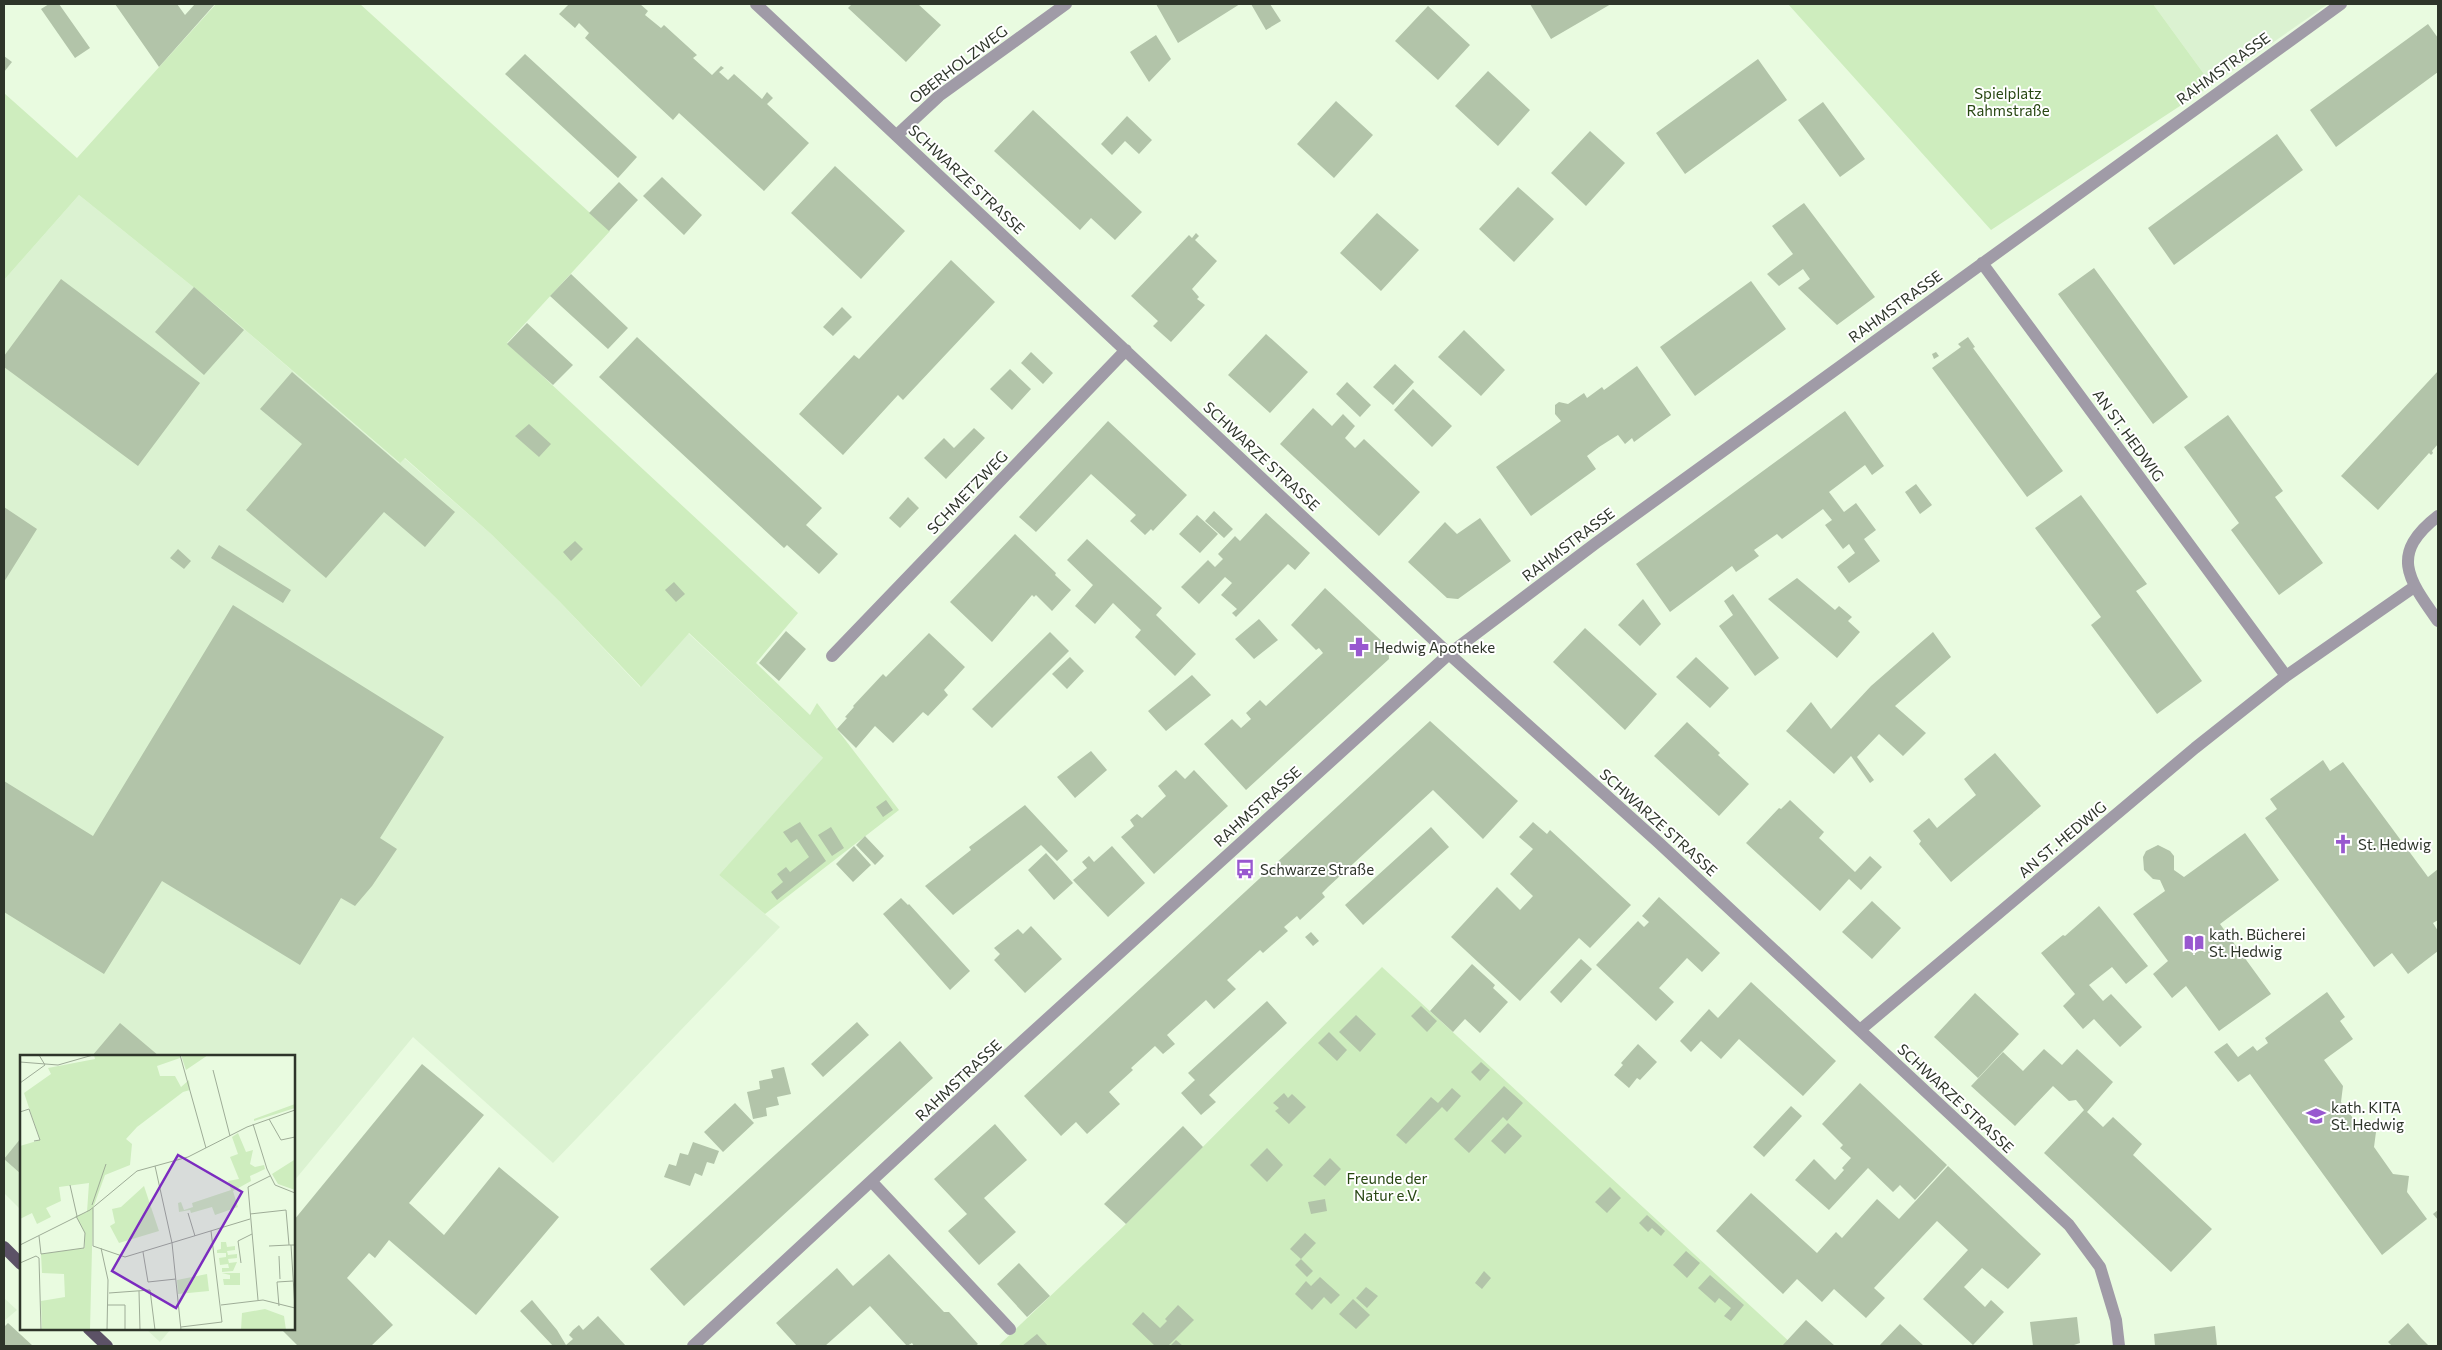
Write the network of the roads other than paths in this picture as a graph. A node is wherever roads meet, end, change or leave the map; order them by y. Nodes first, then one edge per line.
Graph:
1 (756, 4) edge
2 (1066, 4) edge
3 (2341, 4) edge
4 (897, 135) junction
5 (1982, 263) junction
6 (1126, 350) junction
7 (2438, 516) edge
8 (2414, 587) junction
9 (2438, 621) edge
10 (1449, 654) junction
11 (832, 656) dead end
12 (2286, 676) junction
13 (1860, 1030) junction
14 (872, 1182) junction
15 (4, 1247) edge
16 (20, 1263) edge
17 (1010, 1329) dead end
18 (90, 1330) edge
19 (107, 1346) edge
20 (693, 1346) edge
21 (2119, 1346) edge

1 - 4 street, SCHWARZE STRASSE
2 - 4 street, OBERHOLZWEG
3 - 5 street, RAHMSTRASSE
4 - 6 street, SCHWARZE STRASSE
5 - 10 street, RAHMSTRASSE
5 - 12 street, AN ST. HEDWIG
6 - 10 street, SCHWARZE STRASSE
6 - 11 street, SCHMETZWEG
7 - 8 street
8 - 9 street
8 - 12 street, AN ST. HEDWIG
10 - 13 street, SCHWARZE STRASSE
10 - 14 street, RAHMSTRASSE
12 - 13 street, AN ST. HEDWIG
13 - 21 street, SCHWARZE STRASSE
14 - 17 street
14 - 20 street, RAHMSTRASSE
15 - 16 main road
18 - 19 main road

